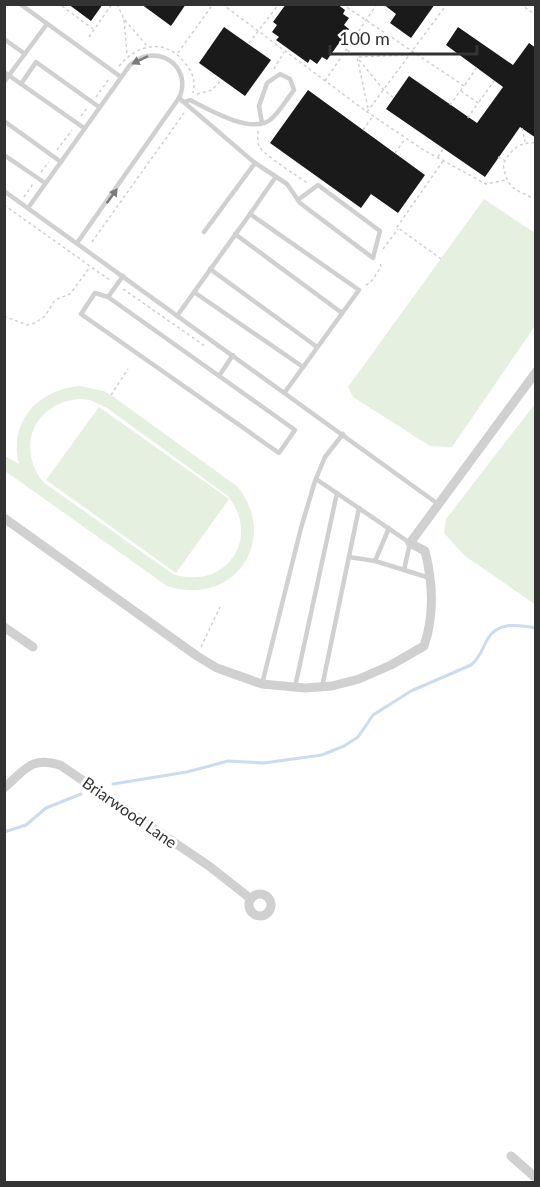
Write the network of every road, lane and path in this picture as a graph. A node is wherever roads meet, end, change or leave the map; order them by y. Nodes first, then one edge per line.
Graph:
1 (20, 4) edge
2 (112, 4) edge
3 (117, 4) edge
4 (213, 4) edge
5 (279, 4) edge
6 (342, 4) edge
7 (377, 4) edge
8 (447, 4) edge
9 (520, 4) edge
10 (62, 5) edge
11 (223, 5) edge
12 (536, 15) edge
13 (124, 19) junction
14 (367, 21) junction
15 (47, 24) junction
16 (94, 29) junction
17 (258, 31) junction
18 (89, 37) dead end
19 (4, 39) edge
20 (249, 43) dead end
21 (148, 47) dead end
22 (346, 50) junction
23 (413, 50) junction
24 (285, 52) junction
25 (25, 54) junction
26 (178, 54) dead end
27 (409, 55) junction
28 (127, 56) dead end
29 (357, 57) junction
30 (477, 67) dead end
31 (274, 70) dead end
32 (7, 74) edge
33 (121, 77) junction
34 (221, 80) dead end
35 (325, 81) junction
36 (494, 81) dead end
37 (4, 82) edge
38 (21, 84) junction
39 (464, 86) junction
40 (383, 89) junction
41 (460, 91) junction
42 (193, 94) dead end
43 (179, 98) junction
44 (394, 98) dead end
45 (185, 102) junction
46 (478, 103) junction
47 (450, 105) dead end
48 (99, 107) junction
49 (367, 111) junction
50 (372, 116) junction
51 (467, 119) dead end
52 (4, 121) edge
53 (260, 124) junction
54 (84, 128) junction
55 (522, 128) dead end
56 (363, 130) dead end
57 (405, 138) junction
58 (525, 143) junction
59 (536, 143) edge
60 (443, 149) dead end
61 (395, 153) dead end
62 (4, 155) edge
63 (438, 157) junction
64 (498, 158) dead end
65 (444, 160) junction
66 (505, 161) junction
67 (60, 162) junction
68 (255, 163) junction
69 (275, 177) junction
70 (506, 180) junction
71 (45, 183) junction
72 (315, 188) junction
73 (4, 192) edge
74 (531, 197) dead end
75 (298, 200) junction
76 (4, 205) edge
77 (28, 208) junction
78 (250, 214) junction
79 (204, 232) dead end
80 (235, 234) junction
81 (77, 243) junction
82 (441, 259) dead end
83 (90, 266) junction
84 (210, 269) junction
85 (123, 276) junction
86 (117, 285) junction
87 (195, 292) junction
88 (108, 297) junction
89 (342, 313) junction
90 (4, 316) edge
91 (177, 316) junction
92 (317, 347) junction
93 (210, 349) dead end
94 (233, 355) junction
95 (303, 367) junction
96 (129, 369) dead end
97 (536, 372) edge
98 (219, 376) junction
99 (285, 392) junction
100 (111, 395) dead end
101 (343, 434) junction
102 (316, 479) junction
103 (337, 493) junction
104 (439, 504) junction
105 (359, 508) junction
106 (4, 518) edge
107 (389, 528) junction
108 (410, 543) junction
109 (349, 557) junction
110 (375, 561) junction
111 (404, 570) junction
112 (430, 578) junction
113 (220, 607) dead end
114 (4, 627) edge
115 (33, 647) dead end
116 (197, 656) junction
117 (262, 684) junction
118 (295, 687) junction
119 (322, 687) junction
120 (4, 788) edge
121 (251, 899) dead end
122 (511, 1156) dead end
123 (536, 1178) edge

1 - 15 lane
2 - 16 path
3 - 13 path
4 - 26 path
5 - 17 path
6 - 14 path
7 - 14 path
8 - 23 path
9 - 12 path
10 - 16 path
11 - 17 path
13 - 21 path
13 - 28 path
14 - 22 path
14 - 23 path
15 - 25 lane
15 - 33 lane
16 - 18 path
17 - 20 path
17 - 24 path
19 - 25 lane
22 - 29 path
22 - 35 path
23 - 27 path
23 - 39 path
24 - 31 path
24 - 35 path
25 - 32 lane
27 - 29 path
27 - 40 path
29 - 40 path
29 - 49 path
30 - 39 path
32 - 37 lane
32 - 38 lane
43 -> 33 lane
33 - 48 lane
34 - 42 path
35 - 49 path
36 - 46 path
38 - 48 lane
38 - 54 lane
39 - 41 path
40 - 44 path
40 - 49 path
41 - 46 path
41 - 47 path
43 - 45 lane
81 -> 43 lane
45 - 53 lane
45 - 68 lane
46 - 51 path
48 - 54 lane
49 - 50 path
50 - 56 path
50 - 57 path
52 - 67 lane
53 - 53 lane
53 - 72 path
54 - 67 lane
55 - 58 path
57 - 61 path
57 - 63 path
58 - 59 path
58 - 66 path
60 - 63 path
62 - 71 lane
63 - 65 path
64 - 66 path
65 - 70 path
65 - 82 path
66 - 70 path
67 - 71 lane
68 - 69 lane
68 - 79 lane
69 - 75 lane
69 - 78 lane
70 - 74 path
71 - 77 lane
72 - 75 lane
72 - 75 lane
73 - 77 lane
76 - 83 path
77 - 81 lane
78 - 80 lane
78 - 89 lane
80 - 84 lane
80 - 89 lane
81 - 85 lane
83 - 86 path
83 - 90 path
84 - 87 lane
84 - 92 lane
85 - 86 lane
85 - 91 lane
86 - 88 lane
86 - 93 path
87 - 91 lane
87 - 95 lane
88 - 98 lane
88 - 98 lane
89 - 92 lane
91 - 94 lane
92 - 95 lane
94 - 98 lane
94 - 99 lane
95 - 99 lane
96 - 100 path
97 - 104 street
99 - 101 lane
101 - 102 lane
101 - 104 lane
102 - 103 lane
102 - 117 lane
103 - 105 lane
103 - 118 lane
104 - 108 street
105 - 107 lane
105 - 109 lane
106 - 116 street
107 - 108 lane
107 - 110 lane
108 - 111 lane
108 - 112 street
109 - 110 lane
109 - 119 lane
110 - 111 lane
111 - 112 lane
112 - 119 street
113 - 116 path
114 - 115 street
116 - 117 street
117 - 118 street
118 - 119 street
120 - 121 street, Briarwood Lane
122 - 123 street

